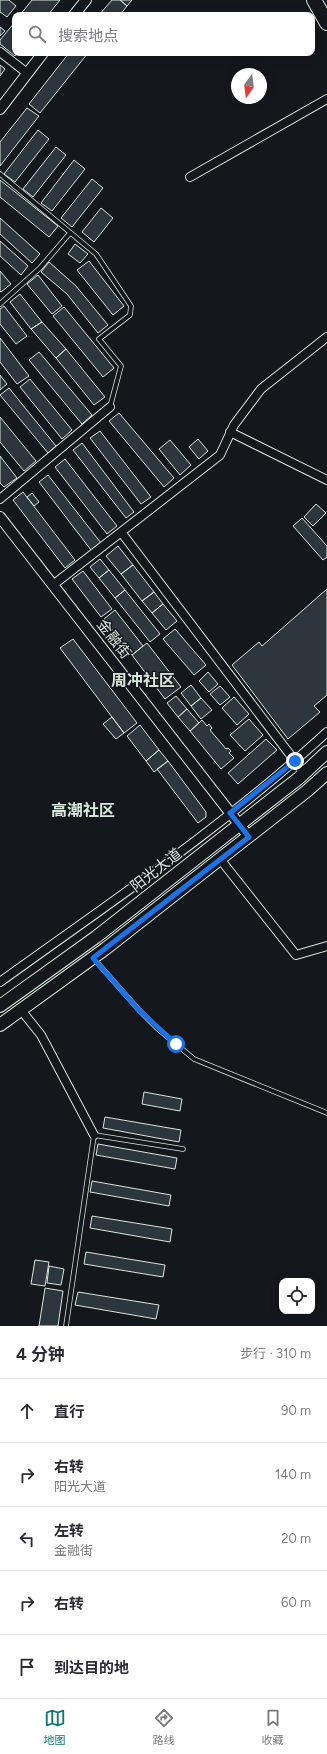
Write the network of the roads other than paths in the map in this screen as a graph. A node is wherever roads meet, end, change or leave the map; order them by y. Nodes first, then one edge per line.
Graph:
1 (86, 0) edge
2 (314, 0) edge
3 (76, 12) edge
4 (327, 23) edge
5 (0, 52) edge
6 (41, 56) edge
7 (27, 73) junction
8 (327, 99) edge
9 (0, 109) edge
10 (0, 174) edge
11 (190, 177) dead end
12 (70, 233) junction
13 (0, 304) edge
14 (327, 337) edge
15 (110, 407) joint
16 (230, 432) junction
17 (327, 480) edge
18 (0, 499) edge
19 (0, 517) edge
20 (121, 532) junction
21 (53, 585) junction
22 (327, 732) edge
23 (327, 752) edge
24 (295, 761) junction
25 (304, 773) junction
26 (327, 773) edge
27 (230, 813) junction
28 (239, 825) junction
29 (249, 837) junction
30 (220, 859) junction
31 (327, 946) edge
32 (93, 958) junction
33 (0, 982) edge
34 (0, 1006) edge
35 (21, 1010) junction
36 (0, 1025) edge
37 (327, 1113) edge
38 (94, 1135) junction
39 (183, 1149) dead end
40 (66, 1326) edge

1 - 3 street
2 - 4 highway
5 - 7 street
6 - 7 street
7 - 9 street
8 - 11 street
10 - 12 lane
12 - 13 lane
12 - 15 lane
14 - 16 street
15 - 18 street
16 - 17 street
16 - 20 street
19 - 21 street, 金融街
20 - 21 street
20 - 24 street
21 - 27 street, 金融街
22 - 24 street
23 - 25 main road, 阳光大道
24 - 25 street
24 - 27 street
25 - 28 main road, 阳光大道
26 - 29 main road, 阳光大道
27 - 28 street, 金融街
27 - 33 street
28 - 29 street, 金融街
28 - 34 main road, 阳光大道
29 - 30 main road, 阳光大道
30 - 31 street
30 - 32 main road, 阳光大道
32 - 35 main road, 阳光大道
32 - 37 lane
35 - 36 main road, 阳光大道
35 - 38 street
38 - 39 lane
38 - 40 lane

